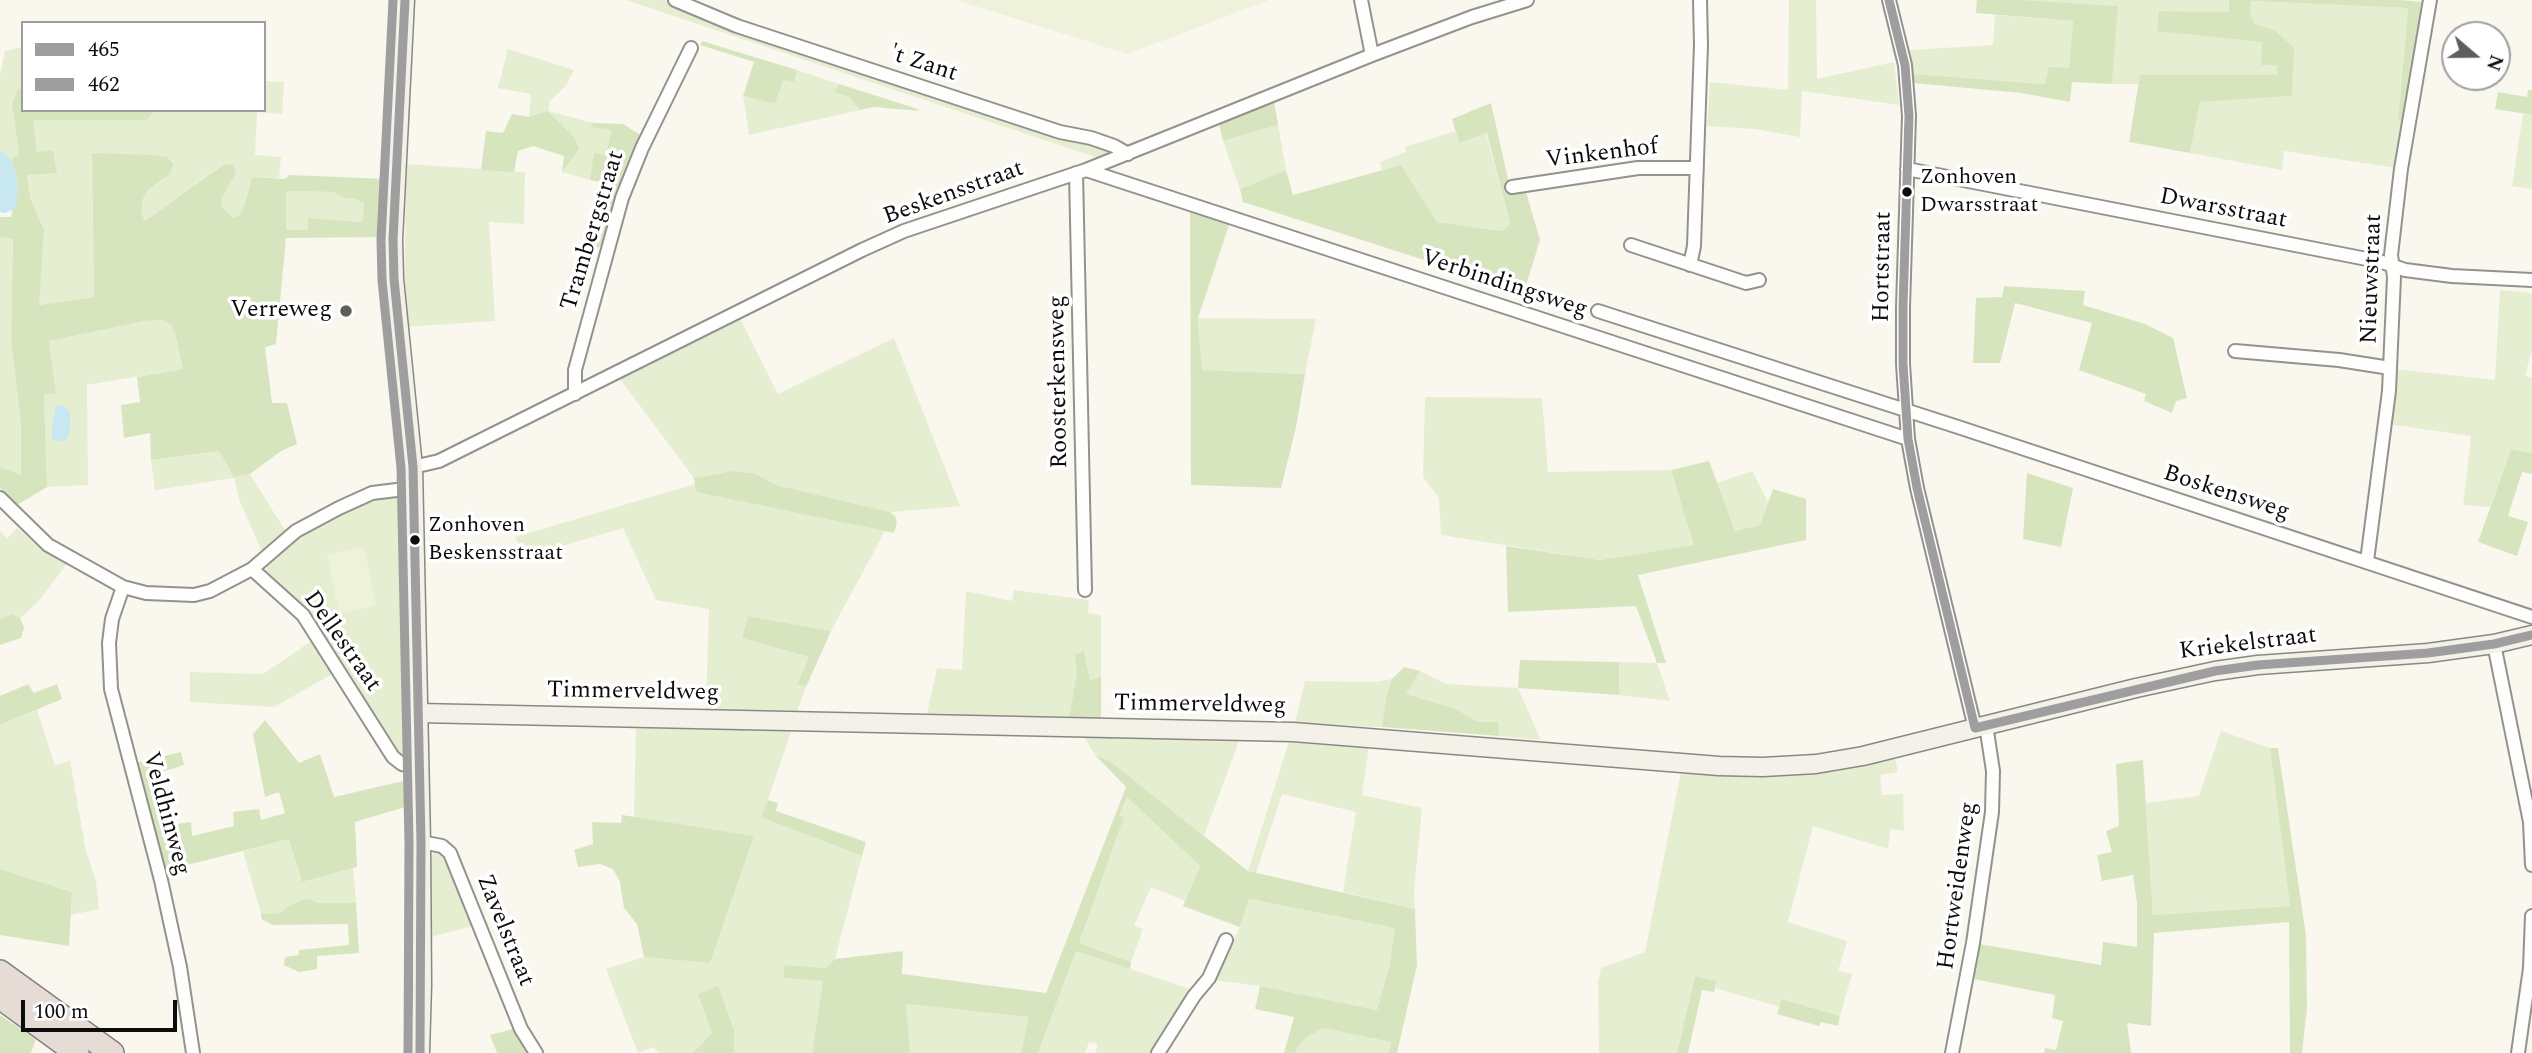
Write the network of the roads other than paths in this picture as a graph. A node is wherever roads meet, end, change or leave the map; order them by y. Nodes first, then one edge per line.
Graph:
1 (405, 0) edge
2 (675, 0) edge
3 (711, 0) edge
4 (1361, 0) edge
5 (1527, 0) edge
6 (1700, 0) edge
7 (1889, 0) edge
8 (2430, 0) edge
9 (706, 13) junction
10 (691, 48) dead end
11 (1372, 55) junction
12 (1128, 154) junction
13 (1697, 168) junction
14 (1907, 169) junction
15 (1081, 172) junction
16 (1512, 187) dead end
17 (1631, 245) dead end
18 (1690, 265) junction
19 (2391, 266) junction
20 (1759, 280) dead end
21 (2532, 280) edge
22 (1598, 311) dead end
23 (2235, 351) dead end
24 (1751, 355) dead end
25 (2390, 368) junction
26 (575, 394) junction
27 (1905, 405) junction
28 (1907, 433) junction
29 (413, 467) junction
30 (413, 488) junction
31 (0, 498) edge
32 (2367, 561) junction
33 (252, 569) junction
34 (123, 587) junction
35 (1085, 590) dead end
36 (2532, 617) edge
37 (2532, 635) edge
38 (2494, 644) junction
39 (419, 713) junction
40 (1980, 726) junction
41 (419, 767) junction
42 (2531, 822) edge
43 (421, 842) junction
44 (2532, 865) edge
45 (2532, 916) edge
46 (1226, 940) dead end
47 (0, 972) edge
48 (0, 998) edge
49 (77, 1053) edge
50 (112, 1053) edge
51 (193, 1053) edge
52 (420, 1053) edge
53 (536, 1053) edge
54 (1158, 1053) edge
55 (1952, 1053) edge
56 (2518, 1053) edge

1 - 29 street
2 - 9 street, 't Zant
3 - 9 street
4 - 11 street
5 - 11 street, Beskensstraat
6 - 13 street
7 - 14 street, Hortstraat
8 - 19 street, Nieuwstraat
9 - 12 street, 't Zant
10 - 26 street, Trambergstraat
11 - 12 street, Beskensstraat
12 - 15 street, Beskensstraat
13 - 16 street, Vinkenhof
13 - 18 street
14 - 19 street, Dwarsstraat
14 - 27 street, Hortstraat
15 - 26 street, Beskensstraat
15 - 28 street, Verbindingsweg
15 - 35 street, Roosterkensweg
17 - 18 street
18 - 20 street
19 - 21 street, Dwarsstraat
19 - 25 street, Nieuwstraat
22 - 27 street
23 - 25 street
24 - 27 street
25 - 32 street, Nieuwstraat
26 - 29 street, Beskensstraat
27 - 28 street, Hortstraat
27 - 32 street, Boskensweg
28 - 40 street, Hortweidenweg
29 - 30 street
30 - 33 street
30 - 39 street
31 - 34 street
32 - 36 street, Boskensweg
33 - 34 street
33 - 41 street, Dellestraat
34 - 51 street, Veldhinweg
37 - 38 street, Kriekelstraat
38 - 40 street, Kriekelstraat
38 - 42 street
39 - 40 street, Timmerveldweg
39 - 41 street
40 - 55 street, Hortweidenweg
41 - 43 street
42 - 44 street
43 - 52 street
43 - 53 street, Zavelstraat
45 - 56 street
46 - 54 street
47 - 50 highway
48 - 49 highway

